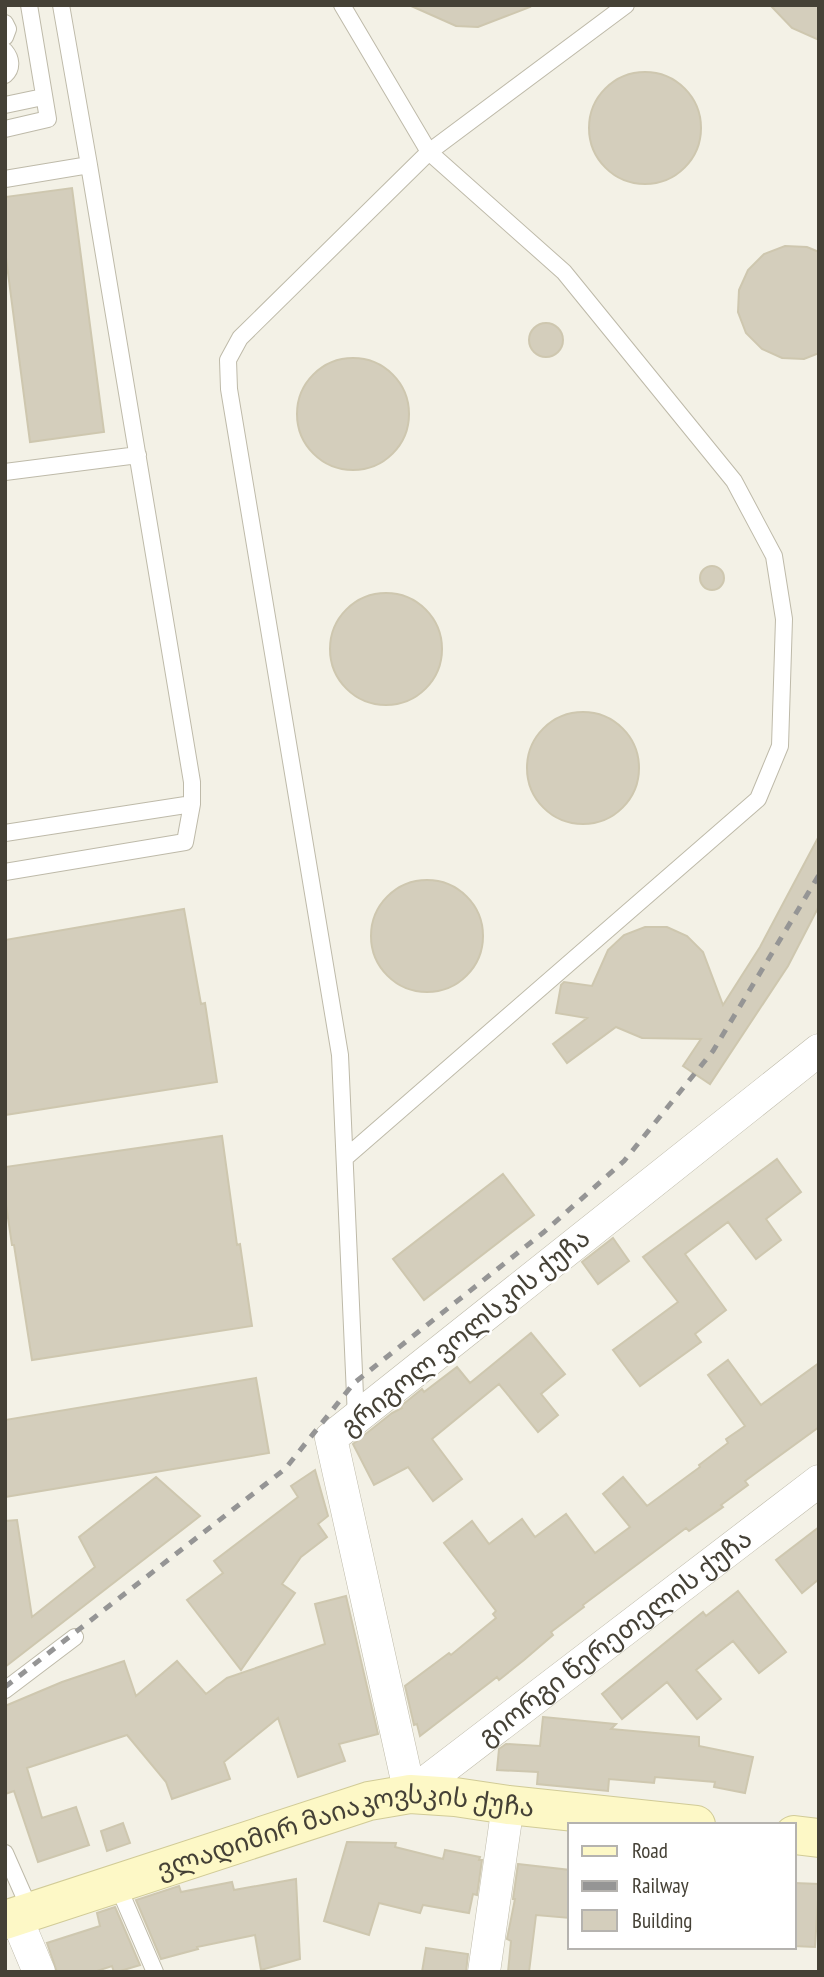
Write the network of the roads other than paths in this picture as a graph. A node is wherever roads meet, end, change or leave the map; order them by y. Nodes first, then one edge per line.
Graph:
1 (29, 5) edge
2 (61, 5) edge
3 (342, 5) edge
4 (626, 5) edge
5 (5, 23) edge
6 (5, 37) edge
7 (5, 51) edge
8 (5, 75) edge
9 (43, 97) junction
10 (5, 105) edge
11 (8, 131) edge
12 (429, 152) junction
13 (89, 164) junction
14 (5, 179) edge
15 (138, 455) junction
16 (5, 472) edge
17 (192, 804) junction
18 (5, 833) edge
19 (5, 872) edge
20 (819, 1050) edge
21 (345, 1158) junction
22 (356, 1418) junction
23 (819, 1481) edge
24 (75, 1637) dead end
25 (5, 1690) edge
26 (410, 1794) junction
27 (509, 1805) junction
28 (677, 1823) edge
29 (796, 1835) edge
30 (819, 1838) edge
31 (5, 1853) edge
32 (117, 1884) junction
33 (18, 1916) edge
34 (39, 1972) edge
35 (155, 1972) edge
36 (484, 1972) edge

1 - 9 lane
2 - 13 lane
3 - 12 lane
4 - 12 lane
5 - 6 lane
7 - 8 lane
9 - 10 lane
9 - 11 lane
12 - 21 lane
12 - 21 lane
13 - 14 lane
13 - 15 lane
15 - 16 lane
15 - 17 lane
17 - 18 lane
17 - 19 lane
20 - 22 street, გრიგოლ ვოლსკის ქუჩა
21 - 22 lane
22 - 26 street, გრიგოლ ვოლსკის ქუჩა
23 - 26 street, გიორგი წერეთელის ქუჩა
24 - 25 lane
26 - 27 main road, ვლადიმირ მაიაკოვსკის ქუჩა
26 - 32 main road, ვლადიმირ მაიაკოვსკის ქუჩა
27 - 28 main road, ვლადიმირ მაიაკოვსკის ქუჩა
27 - 36 street
29 - 30 main road
31 - 33 lane
32 - 33 main road, ვლადიმირ მაიაკოვსკის ქუჩა
32 - 35 lane
33 - 34 street

